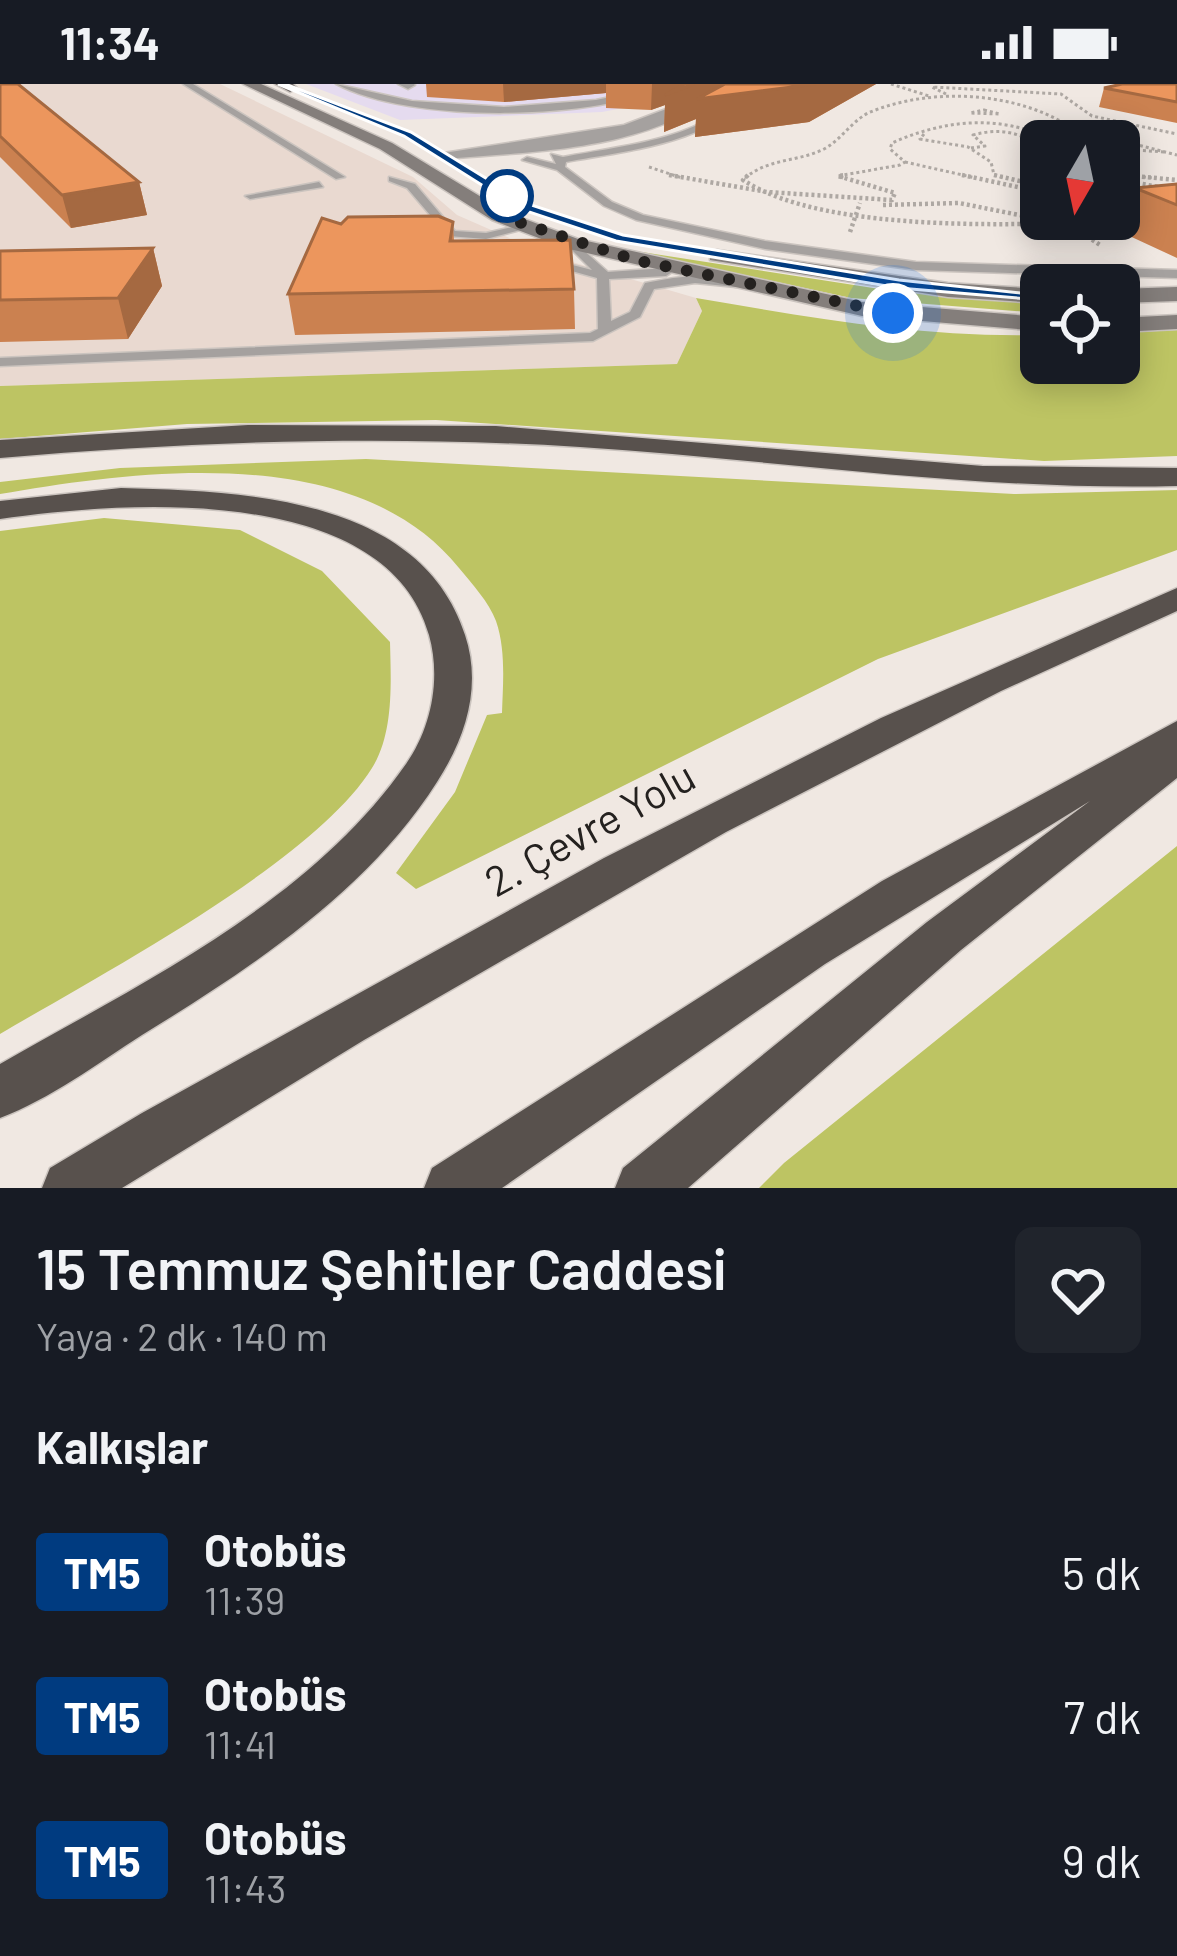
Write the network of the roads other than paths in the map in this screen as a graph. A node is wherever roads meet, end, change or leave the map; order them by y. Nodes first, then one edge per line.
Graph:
1 (187, 84) edge
2 (250, 84) edge
3 (340, 84) edge
4 (669, 84) edge
5 (721, 84) edge
6 (770, 84) edge
7 (284, 85) edge
8 (755, 86) edge
9 (369, 117) dead end
10 (425, 143) dead end
11 (491, 150) junction
12 (446, 154) junction
13 (513, 156) dead end
14 (547, 157) junction
15 (340, 177) dead end
16 (393, 178) dead end
17 (319, 185) dead end
18 (250, 196) dead end
19 (436, 214) junction
20 (500, 216) junction
21 (536, 231) junction
22 (426, 235) edge
23 (572, 244) junction
24 (510, 248) edge
25 (492, 252) edge
26 (532, 262) edge
27 (685, 272) junction
28 (1177, 274) edge
29 (603, 276) junction
30 (737, 284) junction
31 (1020, 294) edge
32 (1177, 294) edge
33 (1140, 295) edge
34 (1147, 295) junction
35 (1177, 320) edge
36 (1020, 322) edge
37 (1140, 323) edge
38 (605, 331) junction
39 (0, 362) edge
40 (429, 432) junction
41 (0, 449) edge
42 (0, 467) edge
43 (1177, 477) edge
44 (0, 510) edge
45 (1177, 598) edge
46 (1177, 734) edge
47 (1177, 758) edge
48 (0, 1093) edge
49 (71, 1188) edge
50 (453, 1188) edge
51 (644, 1188) edge

1 - 15 lane
2 - 20 main road
3 - 4 lane
5 - 14 street
6 - 8 lane
7 - 9 main road
8 - 14 lane
10 - 12 main road
11 - 12 street
11 - 13 lane
11 - 14 street
12 - 31 main road
14 - 28 lane
16 - 19 lane
17 - 18 lane
19 - 20 lane
19 - 21 lane
20 - 21 main road
21 - 23 main road
21 - 24 lane
22 - 25 lane
23 - 27 main road
23 - 29 lane
26 - 29 lane
27 - 29 lane
27 - 30 main road
29 - 38 lane
30 - 36 main road
30 - 38 lane
32 - 34 main road
33 - 34 main road
34 - 35 main road
35 - 37 main road
38 - 39 lane
40 - 41 highway
40 - 42 highway
40 - 43 highway
44 - 48 highway
45 - 49 highway, 2. Çevre Yolu
46 - 50 highway
47 - 51 highway

